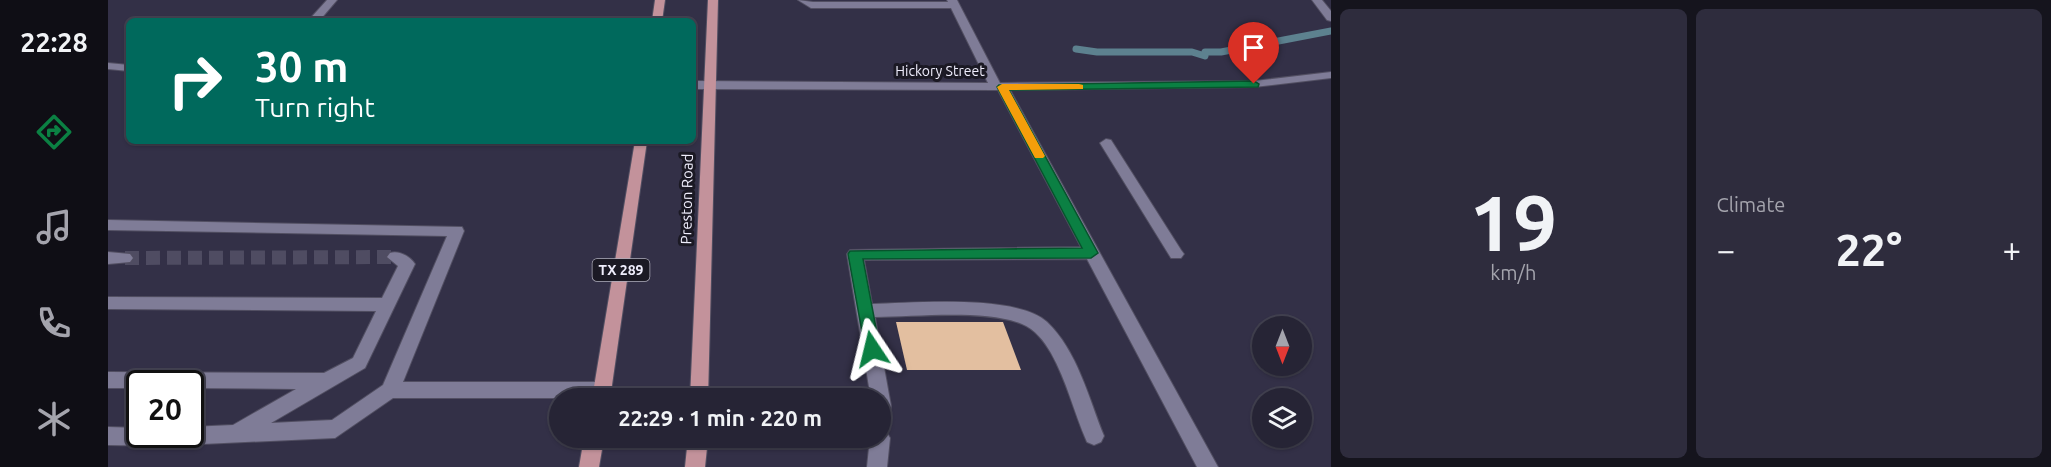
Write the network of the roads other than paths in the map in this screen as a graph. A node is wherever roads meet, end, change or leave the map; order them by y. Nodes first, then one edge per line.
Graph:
1 (332, 0) edge
2 (660, 0) edge
3 (713, 0) edge
4 (803, 0) edge
5 (1317, 0) edge
6 (827, 2) edge
7 (839, 2) edge
8 (852, 2) edge
9 (953, 2) edge
10 (897, 3) edge
11 (315, 18) edge
12 (657, 18) edge
13 (1331, 18) edge
14 (108, 66) edge
15 (126, 68) edge
16 (1331, 75) edge
17 (701, 85) edge
18 (999, 87) junction
19 (1106, 143) dead end
20 (641, 144) edge
21 (108, 225) edge
22 (1091, 253) junction
23 (1176, 254) dead end
24 (395, 256) dead end
25 (108, 258) edge
26 (125, 258) tunnel mouth
27 (108, 303) edge
28 (387, 305) junction
29 (865, 311) junction
30 (108, 380) edge
31 (326, 381) junction
32 (603, 388) edge
33 (699, 388) edge
34 (879, 388) edge
35 (390, 390) junction
36 (549, 393) edge
37 (235, 434) junction
38 (108, 436) edge
39 (1094, 436) dead end
40 (593, 448) edge
41 (697, 448) edge
42 (879, 448) edge
43 (590, 467) edge
44 (695, 467) edge
45 (878, 467) edge
46 (1208, 467) edge

1 - 11 street
2 - 12 main road
3 - 17 main road, Preston Road
4 - 6 street
5 - 13 street
6 - 7 street
7 - 8 street
8 - 10 street
9 - 10 street
9 - 18 street
14 - 15 street
16 - 18 street, Hickory Street
17 - 18 street, Hickory Street
17 - 33 main road, Preston Road
18 - 22 street
19 - 23 street
20 - 32 main road, TX 289
21 - 35 street
22 - 29 street
22 - 46 street
24 - 28 street
25 - 26 street
27 - 28 street
28 - 31 street
29 - 34 street
29 - 39 street
30 - 31 street
31 - 37 street
35 - 36 street
35 - 37 street
37 - 38 street
40 - 43 main road
41 - 44 main road
42 - 45 street

